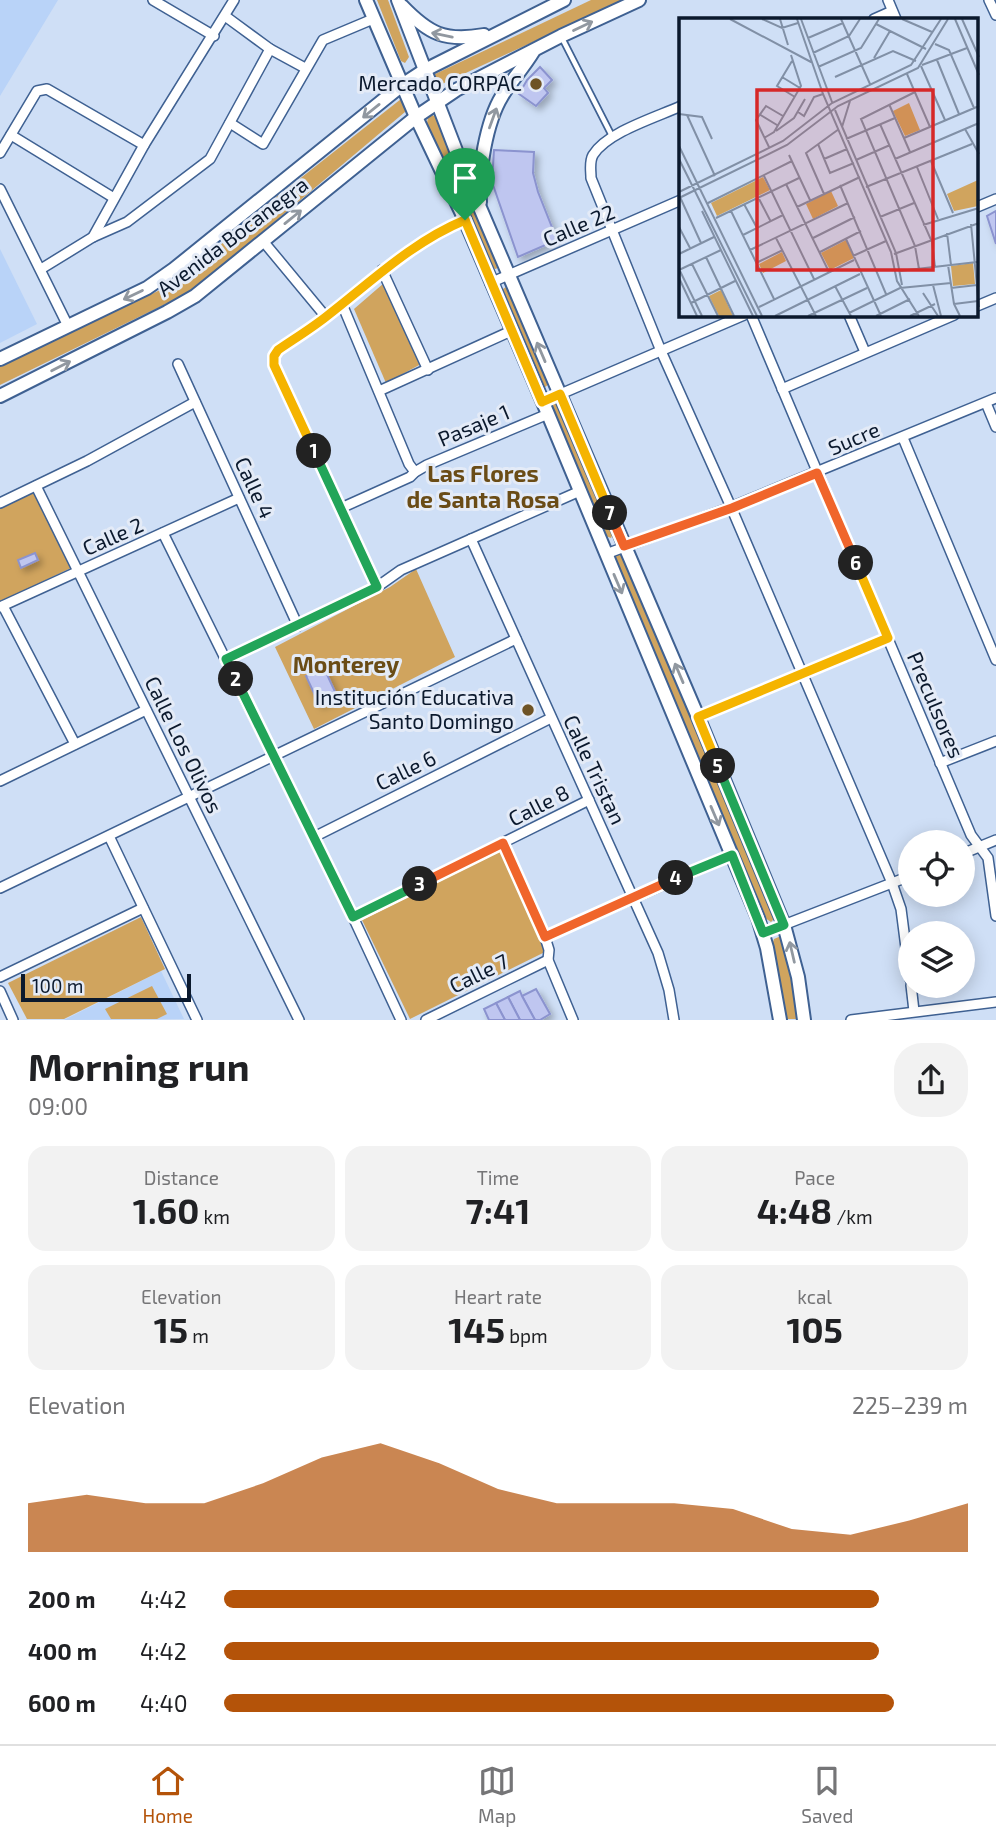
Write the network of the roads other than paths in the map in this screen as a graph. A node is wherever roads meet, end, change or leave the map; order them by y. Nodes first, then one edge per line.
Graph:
1 (153, 0) edge
2 (234, 0) edge
3 (366, 0) edge
4 (564, 0) edge
5 (639, 0) edge
6 (888, 0) edge
7 (989, 0) edge
8 (398, 1) edge
9 (894, 15) edge
10 (996, 15) edge
11 (225, 16) junction
12 (373, 19) junction
13 (499, 33) junction
14 (214, 36) junction
15 (561, 36) junction
16 (270, 49) junction
17 (534, 50) junction
18 (305, 68) junction
19 (425, 70) junction
20 (402, 85) junction
21 (437, 103) junction
22 (679, 107) edge
23 (416, 117) junction
24 (230, 123) junction
25 (11, 135) junction
26 (612, 137) junction
27 (144, 145) junction
28 (0, 153) edge
29 (0, 189) edge
30 (114, 198) junction
31 (996, 199) edge
32 (679, 201) edge
33 (978, 205) edge
34 (480, 209) junction
35 (465, 220) junction
36 (611, 231) junction
37 (93, 237) junction
38 (262, 241) junction
39 (41, 269) junction
40 (382, 270) junction
41 (508, 275) junction
42 (490, 283) junction
43 (996, 298) edge
44 (342, 304) junction
45 (978, 306) edge
46 (326, 317) junction
47 (739, 317) edge
48 (752, 317) edge
49 (850, 317) edge
50 (949, 317) edge
51 (68, 326) junction
52 (511, 331) junction
53 (662, 351) junction
54 (865, 352) junction
55 (0, 359) edge
56 (178, 364) dead end
57 (428, 370) junction
58 (782, 389) junction
59 (379, 391) junction
60 (560, 394) junction
61 (0, 396) edge
62 (996, 398) edge
63 (195, 402) junction
64 (542, 402) junction
65 (986, 403) junction
66 (548, 414) junction
67 (996, 427) edge
68 (903, 438) junction
69 (415, 472) junction
70 (817, 473) junction
71 (36, 486) junction
72 (580, 491) junction
73 (239, 498) junction
74 (0, 503) edge
75 (341, 508) junction
76 (732, 508) junction
77 (163, 533) junction
78 (471, 539) junction
79 (624, 546) junction
80 (606, 554) junction
81 (79, 571) junction
82 (377, 587) junction
83 (1, 606) edge
84 (298, 626) junction
85 (888, 638) junction
86 (516, 639) junction
87 (226, 659) junction
88 (996, 660) edge
89 (803, 674) junction
90 (146, 710) junction
91 (698, 717) junction
92 (551, 718) junction
93 (996, 741) edge
94 (75, 744) junction
95 (274, 756) junction
96 (940, 764) junction
97 (0, 781) edge
98 (189, 796) junction
99 (589, 800) junction
100 (109, 836) junction
101 (314, 837) junction
102 (996, 840) edge
103 (503, 843) junction
104 (980, 847) junction
105 (975, 849) edge
106 (732, 855) junction
107 (898, 881) edge
108 (892, 883) junction
109 (0, 888) edge
110 (633, 897) junction
111 (143, 908) junction
112 (996, 916) edge
113 (353, 917) junction
114 (903, 921) edge
115 (784, 925) junction
116 (763, 933) junction
117 (545, 937) junction
118 (548, 960) junction
119 (0, 976) edge
120 (0, 991) edge
121 (912, 998) edge
122 (996, 1002) edge
123 (914, 1012) junction
124 (13, 1020) edge
125 (197, 1020) edge
126 (299, 1020) edge
127 (401, 1020) edge
128 (426, 1020) edge
129 (573, 1020) edge
130 (674, 1020) edge
131 (780, 1020) edge
132 (804, 1020) edge
133 (851, 1020) edge

1 - 14 street
2 - 11 street
3 - 12 street
4 - 13 street, Avenida Bocanegra
15 -> 5 street, Avenida Bocanegra
6 - 9 street
7 - 10 street
13 -> 8 street
8 - 19 street
11 - 14 street
11 - 16 street
12 - 18 street
12 - 20 street
13 - 19 street, Avenida Bocanegra
14 - 27 street
15 - 17 street, Avenida Bocanegra
15 - 26 lane
16 - 18 street
16 - 24 street
17 - 21 street, Avenida Bocanegra
34 -> 17 street
18 - 24 street
19 - 20 street, Avenida Bocanegra
19 - 21 street
20 - 23 street
20 -> 51 street, Avenida Bocanegra
21 - 23 street, Avenida Bocanegra
21 - 34 street
22 - 26 street
23 - 35 street
38 -> 23 street, Avenida Bocanegra
24 - 37 street
25 - 27 street
25 - 28 street
25 - 30 street
26 - 36 street
27 - 30 street
29 - 39 street
30 - 37 street
31 - 33 street
32 - 36 street, Calle 22
34 - 41 street
35 - 40 street
35 - 42 street
36 - 41 street, Calle 22
36 - 53 street
37 - 39 street
38 - 46 street
61 -> 38 street, Avenida Bocanegra
39 - 51 street
40 - 44 street
40 - 57 street
41 - 42 street, Calle 22
60 -> 41 street
42 - 52 street
43 - 45 street
44 - 46 street
44 - 59 street
46 - 75 street
47 - 53 street
48 - 58 street, Preculsores
49 - 54 street
50 - 54 street
51 - 55 street, Avenida Bocanegra
52 - 57 street
52 - 64 street
53 - 60 street
53 - 76 street
54 - 58 street
56 - 63 street, Calle 4
57 - 59 street
58 - 70 street, Preculsores
59 - 69 street
60 - 64 street
60 - 79 street
62 - 65 street, Sucre
63 - 71 street
63 - 73 street, Calle 4
64 - 66 street
65 - 67 street
65 - 68 street, Sucre
66 - 69 street, Pasaje 1
66 - 72 street
68 - 70 street, Sucre
68 - 88 street
69 - 75 street, Pasaje 1
70 - 76 street, Sucre
70 - 85 street, Preculsores
71 - 74 street
71 - 81 street, Calle Los Olivos
72 - 78 street
72 - 80 street
73 - 77 street, Calle 2
73 - 84 street, Calle 4
75 - 82 street
76 - 79 street, Sucre
76 - 89 street
77 - 81 street, Calle 2
77 - 87 street
78 - 82 street
78 - 86 street, Calle Tristan
79 - 80 street, Sucre
91 -> 79 street
80 -> 106 street
81 - 83 street, Calle 2
81 - 90 street, Calle Los Olivos
82 - 84 street
83 - 94 street
84 - 87 street
85 - 89 street
85 - 96 street, Preculsores
86 - 92 street, Calle Tristan
86 - 95 street
87 - 95 street
89 - 91 street
89 - 108 street
90 - 94 street
90 - 98 street, Calle Los Olivos
91 - 115 street
92 - 99 street, Calle Tristan
92 - 101 street, Calle 6
93 - 96 street
94 - 97 street
95 - 98 street
95 - 101 street
96 - 104 street, Preculsores
98 - 100 street
98 - 126 street, Calle Los Olivos
99 - 103 street, Calle 8
99 - 110 street, Calle Tristan
100 - 109 street
100 - 111 street
101 - 113 street
102 - 104 street
103 - 113 street, Calle 8
103 - 117 street
104 - 105 street
104 - 112 street, Preculsores
106 - 110 street
106 - 116 street
107 - 108 street
108 - 114 street
108 - 115 street
110 - 117 street
110 - 130 street, Calle Tristan
111 - 119 street
111 - 125 street
113 - 127 street
115 - 116 street
132 -> 115 street
116 - 131 street
117 - 118 street
118 - 128 street, Calle 7
118 - 129 street
120 - 124 street
121 - 123 street
122 - 123 street
123 - 133 street

